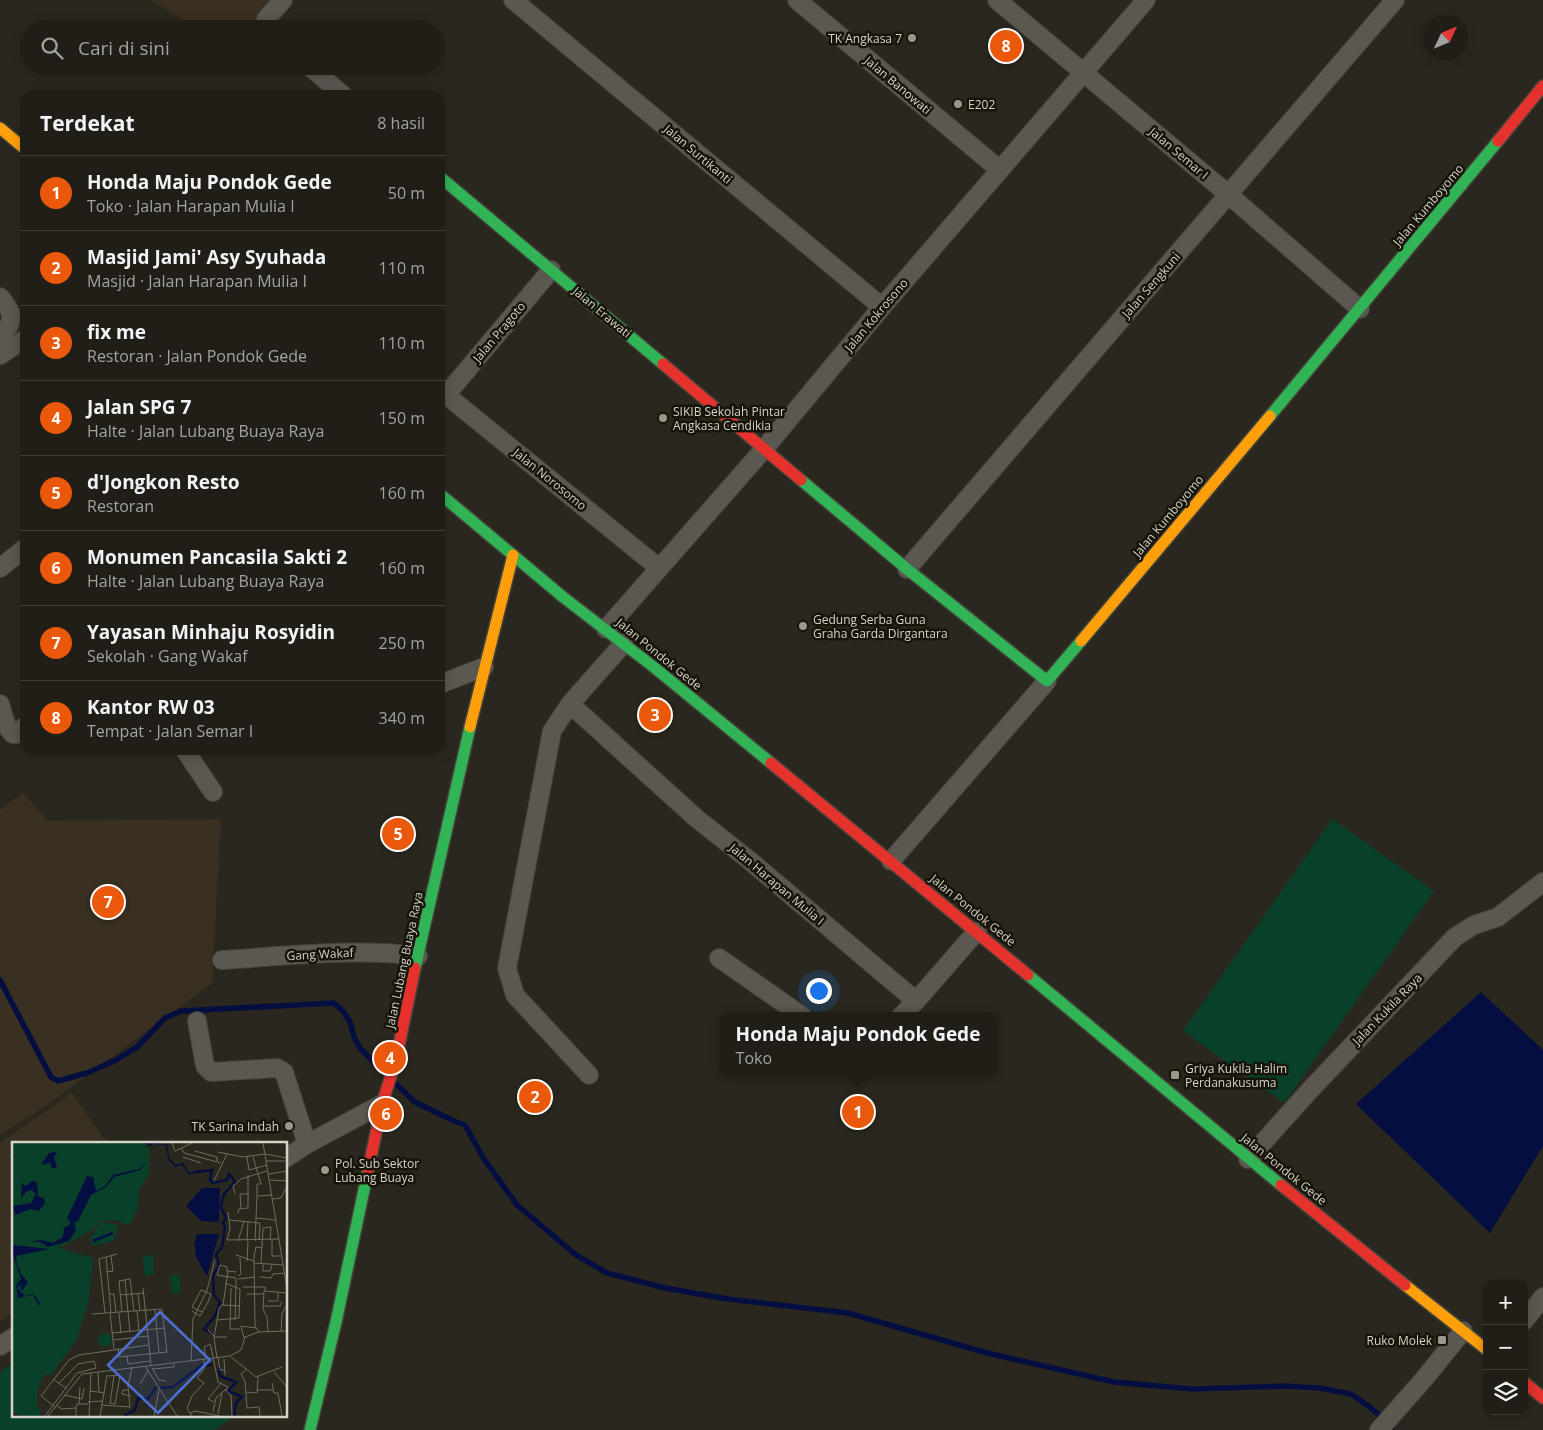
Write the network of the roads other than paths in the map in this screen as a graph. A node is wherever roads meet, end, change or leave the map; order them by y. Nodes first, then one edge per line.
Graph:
1 (283, 0) edge
2 (513, 0) edge
3 (797, 0) edge
4 (997, 0) edge
5 (1146, 0) edge
6 (1395, 0) edge
7 (266, 20) edge
8 (1084, 74) junction
9 (320, 75) edge
10 (1543, 86) edge
11 (337, 90) edge
12 (0, 128) edge
13 (20, 145) edge
14 (1000, 170) junction
15 (445, 181) edge
16 (1229, 195) junction
17 (551, 270) junction
18 (0, 297) edge
19 (882, 307) junction
20 (1360, 309) junction
21 (0, 335) edge
22 (20, 342) edge
23 (0, 355) edge
24 (445, 391) edge
25 (445, 395) edge
26 (764, 449) junction
27 (445, 498) edge
28 (20, 552) edge
29 (513, 555) junction
30 (0, 568) edge
31 (659, 568) junction
32 (907, 569) junction
33 (533, 571) junction
34 (508, 573) junction
35 (606, 629) junction
36 (624, 643) junction
37 (484, 667) junction
38 (1047, 681) junction
39 (445, 682) edge
40 (0, 704) edge
41 (570, 704) junction
42 (20, 731) edge
43 (188, 755) edge
44 (213, 792) dead end
45 (891, 861) junction
46 (1543, 882) edge
47 (977, 931) junction
48 (418, 956) junction
49 (719, 958) dead end
50 (222, 960) dead end
51 (916, 1002) junction
52 (796, 1012) edge
53 (905, 1012) edge
54 (197, 1021) dead end
55 (589, 1075) dead end
56 (385, 1096) junction
57 (307, 1144) junction
58 (288, 1157) edge
59 (1248, 1159) junction
60 (1543, 1297) edge
61 (1528, 1315) edge
62 (1463, 1331) junction
63 (12, 1338) edge
64 (0, 1346) edge
65 (1483, 1347) edge
66 (1528, 1385) edge
67 (1543, 1398) edge
68 (1380, 1429) edge
69 (310, 1430) edge

1 - 7 street
2 - 19 street, Jalan Surtikanti
3 - 14 street, Jalan Banowati
4 - 8 street, Jalan Semar I
5 - 8 street, Jalan Kokrosono
6 - 16 street, Jalan Sengkuni
8 - 14 street, Jalan Kokrosono
8 - 16 street, Jalan Semar I
9 - 11 street
10 - 20 main road, Jalan Kumboyomo
12 - 13 main road
14 - 19 street, Jalan Kokrosono
15 - 17 main road, Jalan Erawati
16 - 20 street, Jalan Semar I
16 - 32 street, Jalan Sengkuni
17 - 24 street, Jalan Pragoto
17 - 26 main road, Jalan Erawati
18 - 21 street
19 - 26 street, Jalan Kokrosono
20 - 38 main road, Jalan Kumboyomo
22 - 23 street
25 - 31 street, Jalan Norosomo
26 - 31 street, Jalan Kokrosono
26 - 32 main road
27 - 29 main road, Jalan Pondok Gede
28 - 30 street
29 - 33 main road, Jalan Pondok Gede
29 - 34 main road, Jalan Lubang Buaya Raya
31 - 35 street, Jalan Kokrosono
32 - 38 main road
33 - 34 main road
33 - 35 main road, Jalan Pondok Gede
34 - 37 main road, Jalan Lubang Buaya Raya
35 - 36 main road, Jalan Pondok Gede
36 - 41 street
36 - 45 main road, Jalan Pondok Gede
37 - 39 street
37 - 48 main road, Jalan Lubang Buaya Raya
38 - 45 street
40 - 42 street
41 - 51 street, Jalan Harapan Mulia I
41 - 55 street
43 - 44 street
45 - 47 main road, Jalan Pondok Gede
46 - 59 street, Jalan Kukila Raya
47 - 51 street
47 - 59 main road, Jalan Pondok Gede
48 - 50 street, Gang Wakaf
48 - 56 main road, Jalan Lubang Buaya Raya
49 - 52 street
51 - 53 street
54 - 57 street
56 - 57 street
56 - 69 main road, Jalan Lubang Buaya Raya
57 - 58 street
59 - 62 main road, Jalan Pondok Gede
60 - 61 street
62 - 65 main road, Jalan Pondok Gede
62 - 68 street
63 - 64 street
66 - 67 main road

